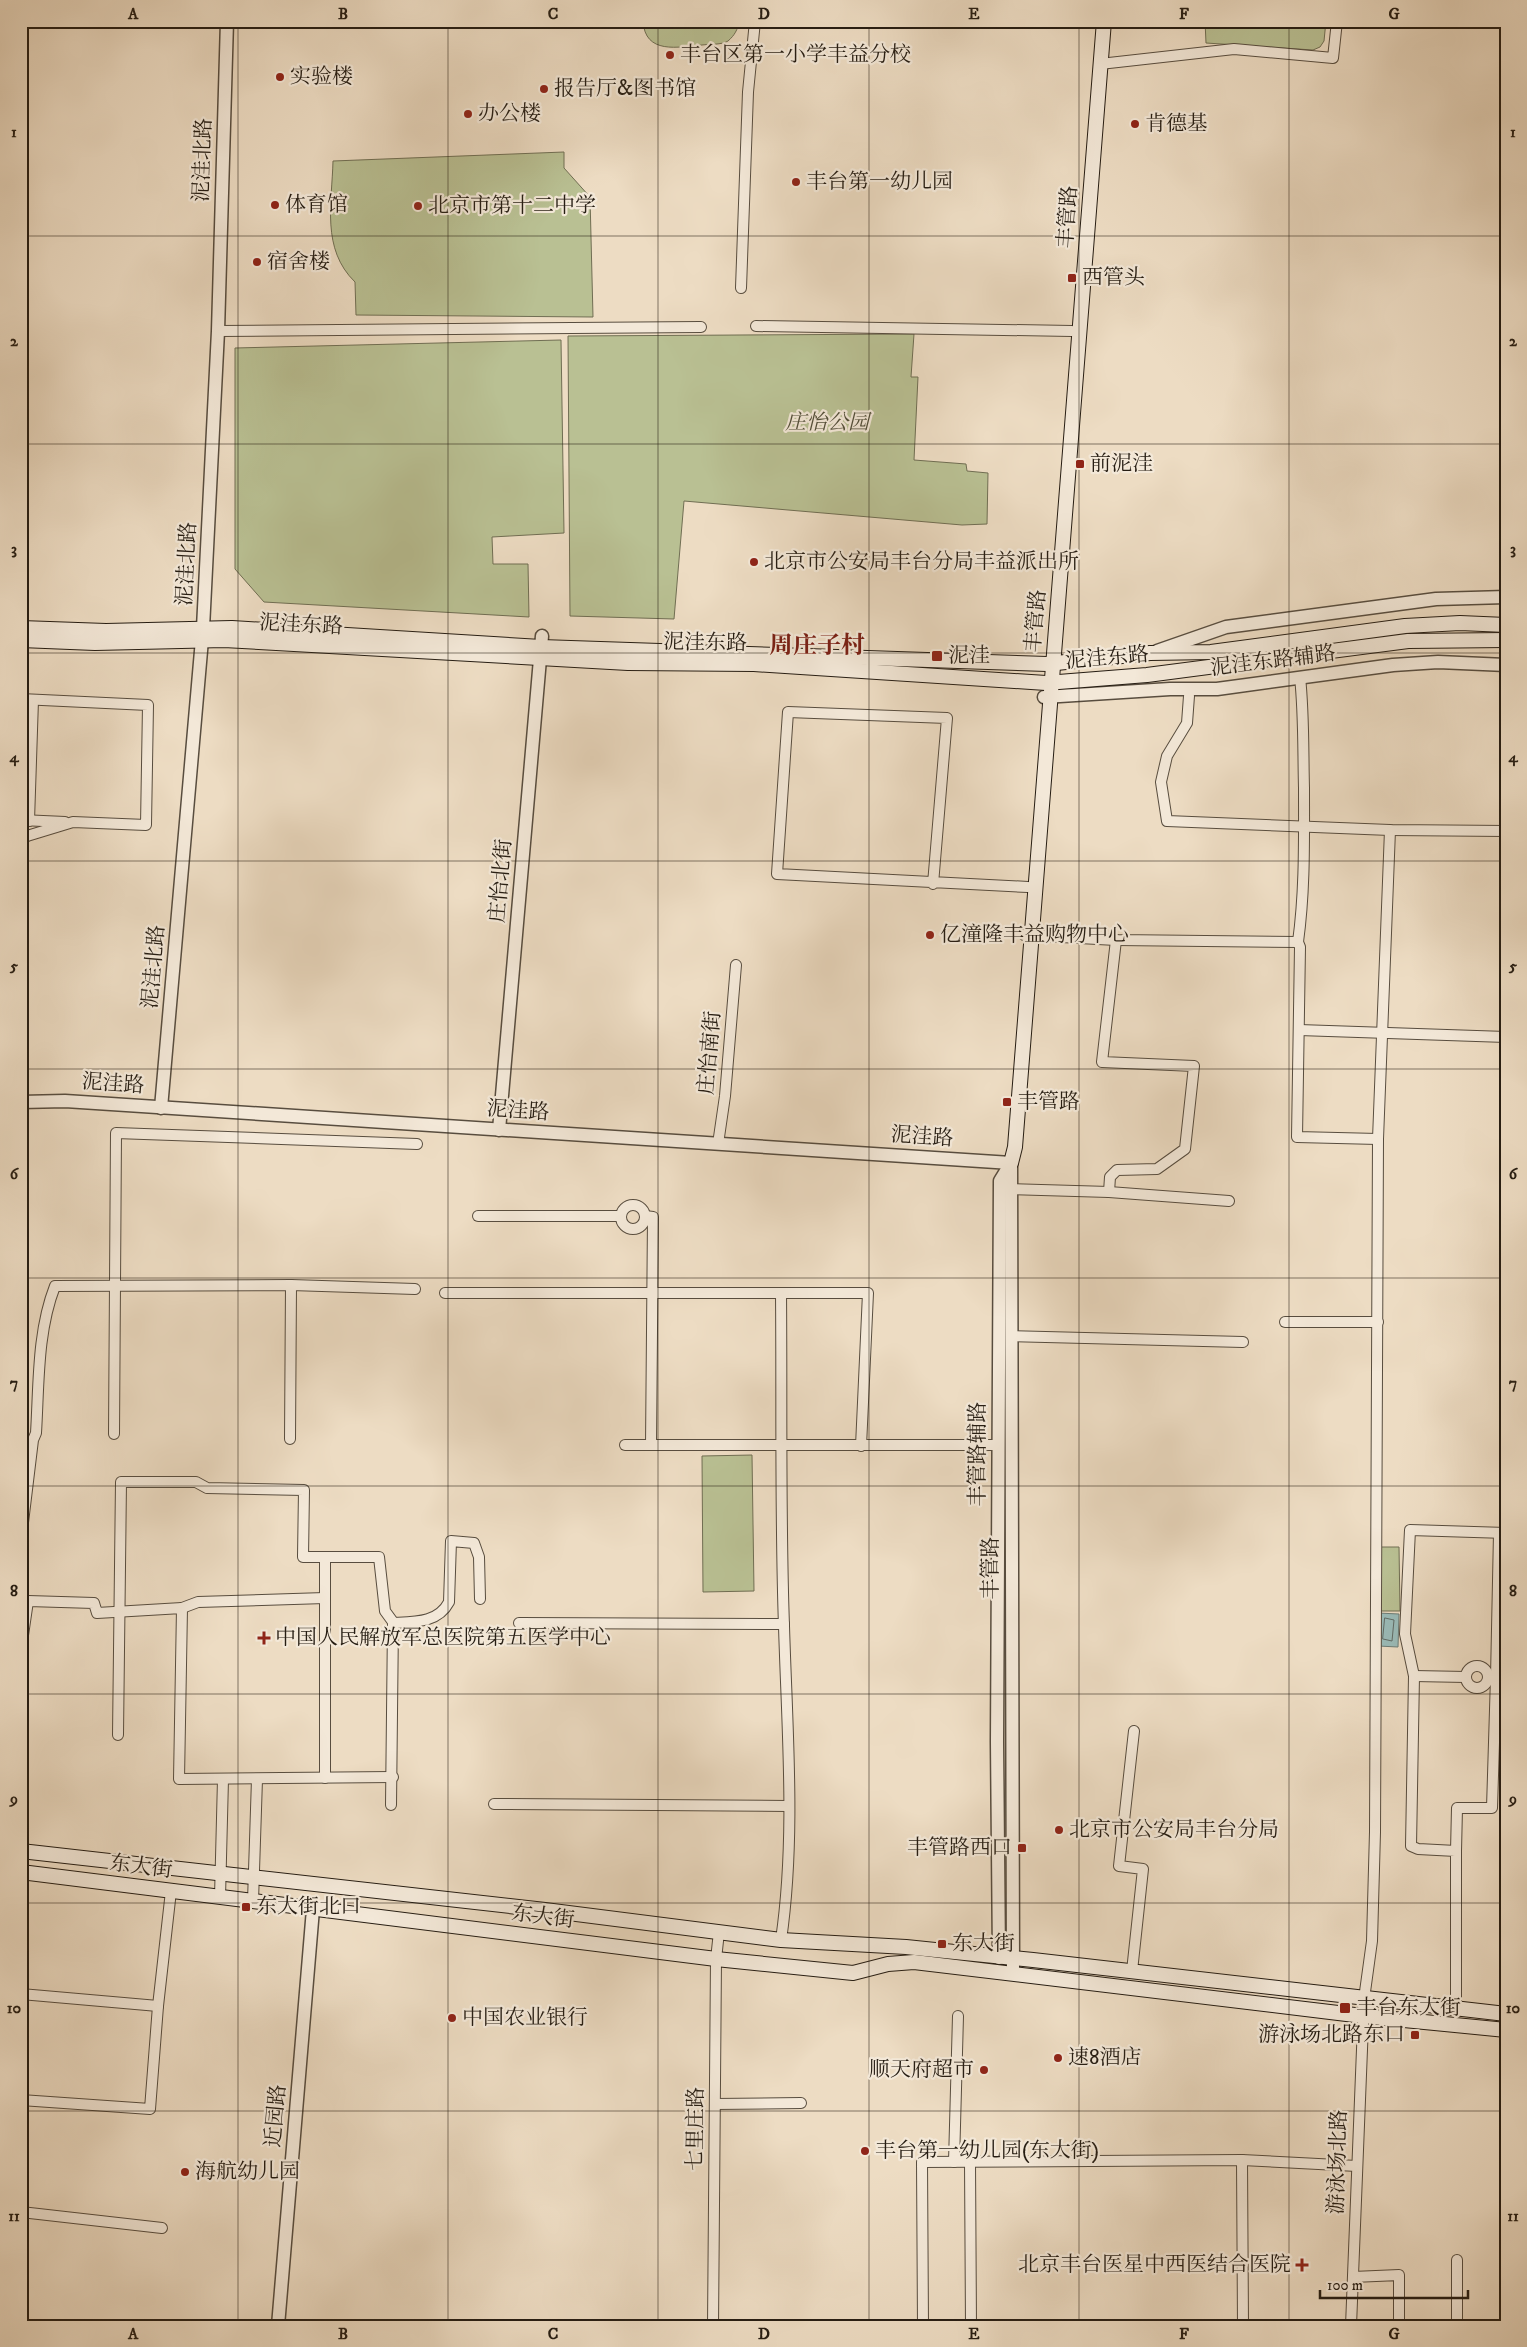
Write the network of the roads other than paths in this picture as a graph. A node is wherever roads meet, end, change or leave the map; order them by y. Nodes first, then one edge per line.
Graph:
1 (228, 21) edge
2 (755, 21) edge
3 (1096, 21) edge
4 (1104, 21) edge
5 (1337, 21) edge
6 (1100, 64) junction
7 (741, 288) dead end
8 (756, 326) dead end
9 (701, 327) dead end
10 (218, 331) junction
11 (1072, 331) junction
12 (1506, 597) edge
13 (1506, 625) edge
14 (21, 628) edge
15 (203, 634) junction
16 (21, 640) edge
17 (1506, 640) edge
18 (541, 647) junction
19 (1150, 653) junction
20 (1050, 663) junction
21 (1506, 665) edge
22 (1300, 677) junction
23 (1048, 683) junction
24 (1189, 696) dead end
25 (1047, 697) junction
26 (21, 699) edge
27 (33, 700) junction
28 (25, 821) edge
29 (74, 822) junction
30 (1304, 826) junction
31 (1390, 830) junction
32 (1506, 831) edge
33 (21, 841) edge
34 (933, 884) junction
35 (1028, 887) junction
36 (1028, 935) junction
37 (1116, 940) junction
38 (1298, 942) junction
39 (736, 964) dead end
40 (1299, 1030) junction
41 (1381, 1034) junction
42 (1506, 1038) edge
43 (21, 1102) edge
44 (162, 1108) junction
45 (499, 1130) junction
46 (1378, 1139) junction
47 (417, 1144) dead end
48 (718, 1144) junction
49 (1011, 1163) junction
50 (1011, 1189) junction
51 (1109, 1192) junction
52 (1229, 1201) dead end
53 (478, 1216) dead end
54 (621, 1216) junction
55 (644, 1216) junction
56 (116, 1285) junction
57 (291, 1285) junction
58 (415, 1289) dead end
59 (445, 1293) dead end
60 (781, 1293) junction
61 (651, 1294) junction
62 (998, 1306) junction
63 (1285, 1322) dead end
64 (1378, 1322) junction
65 (1011, 1334) junction
66 (1244, 1342) dead end
67 (114, 1434) dead end
68 (290, 1439) dead end
69 (625, 1445) dead end
70 (651, 1445) junction
71 (998, 1445) junction
72 (782, 1446) junction
73 (860, 1446) junction
74 (1502, 1533) edge
75 (21, 1539) edge
76 (325, 1557) junction
77 (325, 1598) junction
78 (480, 1600) dead end
79 (182, 1608) junction
80 (120, 1612) junction
81 (393, 1623) junction
82 (519, 1623) dead end
83 (784, 1624) junction
84 (21, 1649) edge
85 (1414, 1676) junction
86 (1466, 1677) junction
87 (1496, 1677) edge
88 (1012, 1710) junction
89 (1134, 1731) dead end
90 (118, 1735) dead end
91 (997, 1742) junction
92 (392, 1777) junction
93 (325, 1778) junction
94 (223, 1779) junction
95 (257, 1779) junction
96 (494, 1804) dead end
97 (391, 1805) dead end
98 (788, 1806) junction
99 (21, 1851) edge
100 (1456, 1851) junction
101 (21, 1872) edge
102 (222, 1875) junction
103 (254, 1879) junction
104 (171, 1891) junction
105 (220, 1897) junction
106 (253, 1901) junction
107 (313, 1909) junction
108 (720, 1932) junction
109 (781, 1940) junction
110 (854, 1945) junction
111 (1006, 1958) junction
112 (716, 1959) junction
113 (1132, 1971) junction
114 (859, 1972) junction
115 (1013, 1973) junction
116 (21, 1994) edge
117 (1364, 1999) junction
118 (158, 2006) junction
119 (1456, 2010) junction
120 (1506, 2014) edge
121 (958, 2016) dead end
122 (1363, 2016) junction
123 (1506, 2030) edge
124 (21, 2100) edge
125 (801, 2102) dead end
126 (715, 2104) junction
127 (1242, 2160) junction
128 (954, 2162) junction
129 (970, 2162) junction
130 (1357, 2166) junction
131 (21, 2212) edge
132 (162, 2228) dead end
133 (1457, 2260) dead end
134 (1353, 2277) junction
135 (278, 2326) edge
136 (712, 2326) edge
137 (923, 2326) edge
138 (971, 2326) edge
139 (1244, 2326) edge
140 (1351, 2326) edge
141 (1399, 2326) edge
142 (1457, 2326) edge

1 - 10 street, 泥洼北路
2 - 7 street
3 - 11 main road, 丰管路
4 - 6 main road, 丰管路
5 - 6 street
6 - 20 main road, 丰管路
8 - 11 street
9 - 10 street
10 - 15 street, 泥洼北路
11 - 20 main road, 丰管路
12 - 19 street, 泥洼东路辅路
13 - 19 main road, 泥洼东路
14 - 15 main road, 泥洼东路
15 - 16 main road, 泥洼东路
15 - 18 main road, 泥洼东路
15 - 44 street, 泥洼北路
17 - 23 main road, 泥洼东路
18 - 20 main road, 泥洼东路
18 - 23 main road, 泥洼东路
18 - 45 street, 庄怡北街
19 - 20 main road, 泥洼东路
20 - 23 main road, 丰管路
21 - 22 street, 泥洼东路辅路
22 - 25 street, 泥洼东路辅路
22 - 30 street
23 - 25 main road, 丰管路
24 - 30 street
25 - 35 main road, 丰管路
25 - 36 main road, 丰管路
26 - 27 street
27 - 28 street
27 - 29 street
28 - 29 street
29 - 33 street
30 - 31 street
30 - 38 street
31 - 32 street
31 - 41 street, 游泳场北路
34 - 34 street
34 - 35 street
35 - 36 main road, 丰管路
36 - 37 street
36 - 49 main road, 丰管路
37 - 38 street
37 - 51 street
38 - 40 street
39 - 48 street, 庄怡南街
40 - 41 street
40 - 46 street
41 - 42 street
41 - 46 street, 游泳场北路
43 - 44 street, 泥洼路
44 - 45 street, 泥洼路
45 - 48 street, 泥洼路
46 - 64 street, 游泳场北路
47 - 56 street
48 - 49 street, 泥洼路
49 - 50 street, 丰管路
49 - 62 street, 丰管路辅路
50 - 51 street
50 - 65 street, 丰管路
51 - 52 street
53 - 54 street
54 - 55 street
54 - 55 street
55 - 61 street
56 - 57 street
56 - 67 street
56 - 75 street
57 - 58 street
57 - 68 street
59 - 61 street
60 - 61 street
60 - 72 street
60 - 73 street
61 - 70 street
62 - 65 street
62 - 71 street, 丰管路辅路
63 - 64 street
64 - 117 street, 游泳场北路
65 - 66 street
65 - 88 street, 丰管路
69 - 70 street
70 - 72 street
71 - 73 street
71 - 91 street, 丰管路辅路
72 - 73 street
72 - 83 street
74 - 85 street
74 - 87 street
76 - 77 street
76 - 80 street
76 - 81 street
77 - 79 street
77 - 93 street
78 - 81 street
79 - 80 street
79 - 94 street
80 - 84 street
80 - 90 street
81 - 92 street
82 - 83 street
83 - 98 street
85 - 86 street
85 - 100 street
86 - 87 street
86 - 87 street
87 - 100 street
88 - 91 street
88 - 111 street, 丰管路
89 - 113 street
91 - 111 street, 丰管路辅路
92 - 93 street
92 - 97 street
93 - 95 street
94 - 95 street
94 - 102 street
95 - 103 street
96 - 98 street
98 - 109 street
99 - 102 main road, 东大街
100 - 119 street
101 - 104 main road, 东大街
102 - 103 main road, 东大街
102 - 105 street
103 - 106 street
103 - 108 main road, 东大街
104 - 105 main road, 东大街
104 - 118 street
105 - 106 main road, 东大街
106 - 107 main road, 东大街
107 - 112 main road, 东大街
107 - 135 street, 近园路
108 - 109 main road, 东大街
108 - 112 street, 七里庄路
109 - 110 main road, 东大街
110 - 111 main road, 东大街
110 - 114 main road
111 - 113 main road, 东大街
111 - 115 street, 丰管路
112 - 114 main road, 东大街
112 - 126 street, 七里庄路
113 - 117 main road, 东大街
114 - 115 main road, 东大街
115 - 122 main road, 东大街
116 - 118 street
117 - 119 main road, 东大街
117 - 122 street, 游泳场北路
118 - 124 street
119 - 120 main road, 东大街
121 - 128 street
122 - 123 main road, 东大街
122 - 130 street, 游泳场北路
125 - 126 street
126 - 136 street, 七里庄路
127 - 129 street
127 - 130 street
127 - 139 street
128 - 129 street
128 - 137 street
129 - 138 street
130 - 134 street, 游泳场北路
131 - 132 street
133 - 142 street
134 - 140 street, 游泳场北路
134 - 141 street

